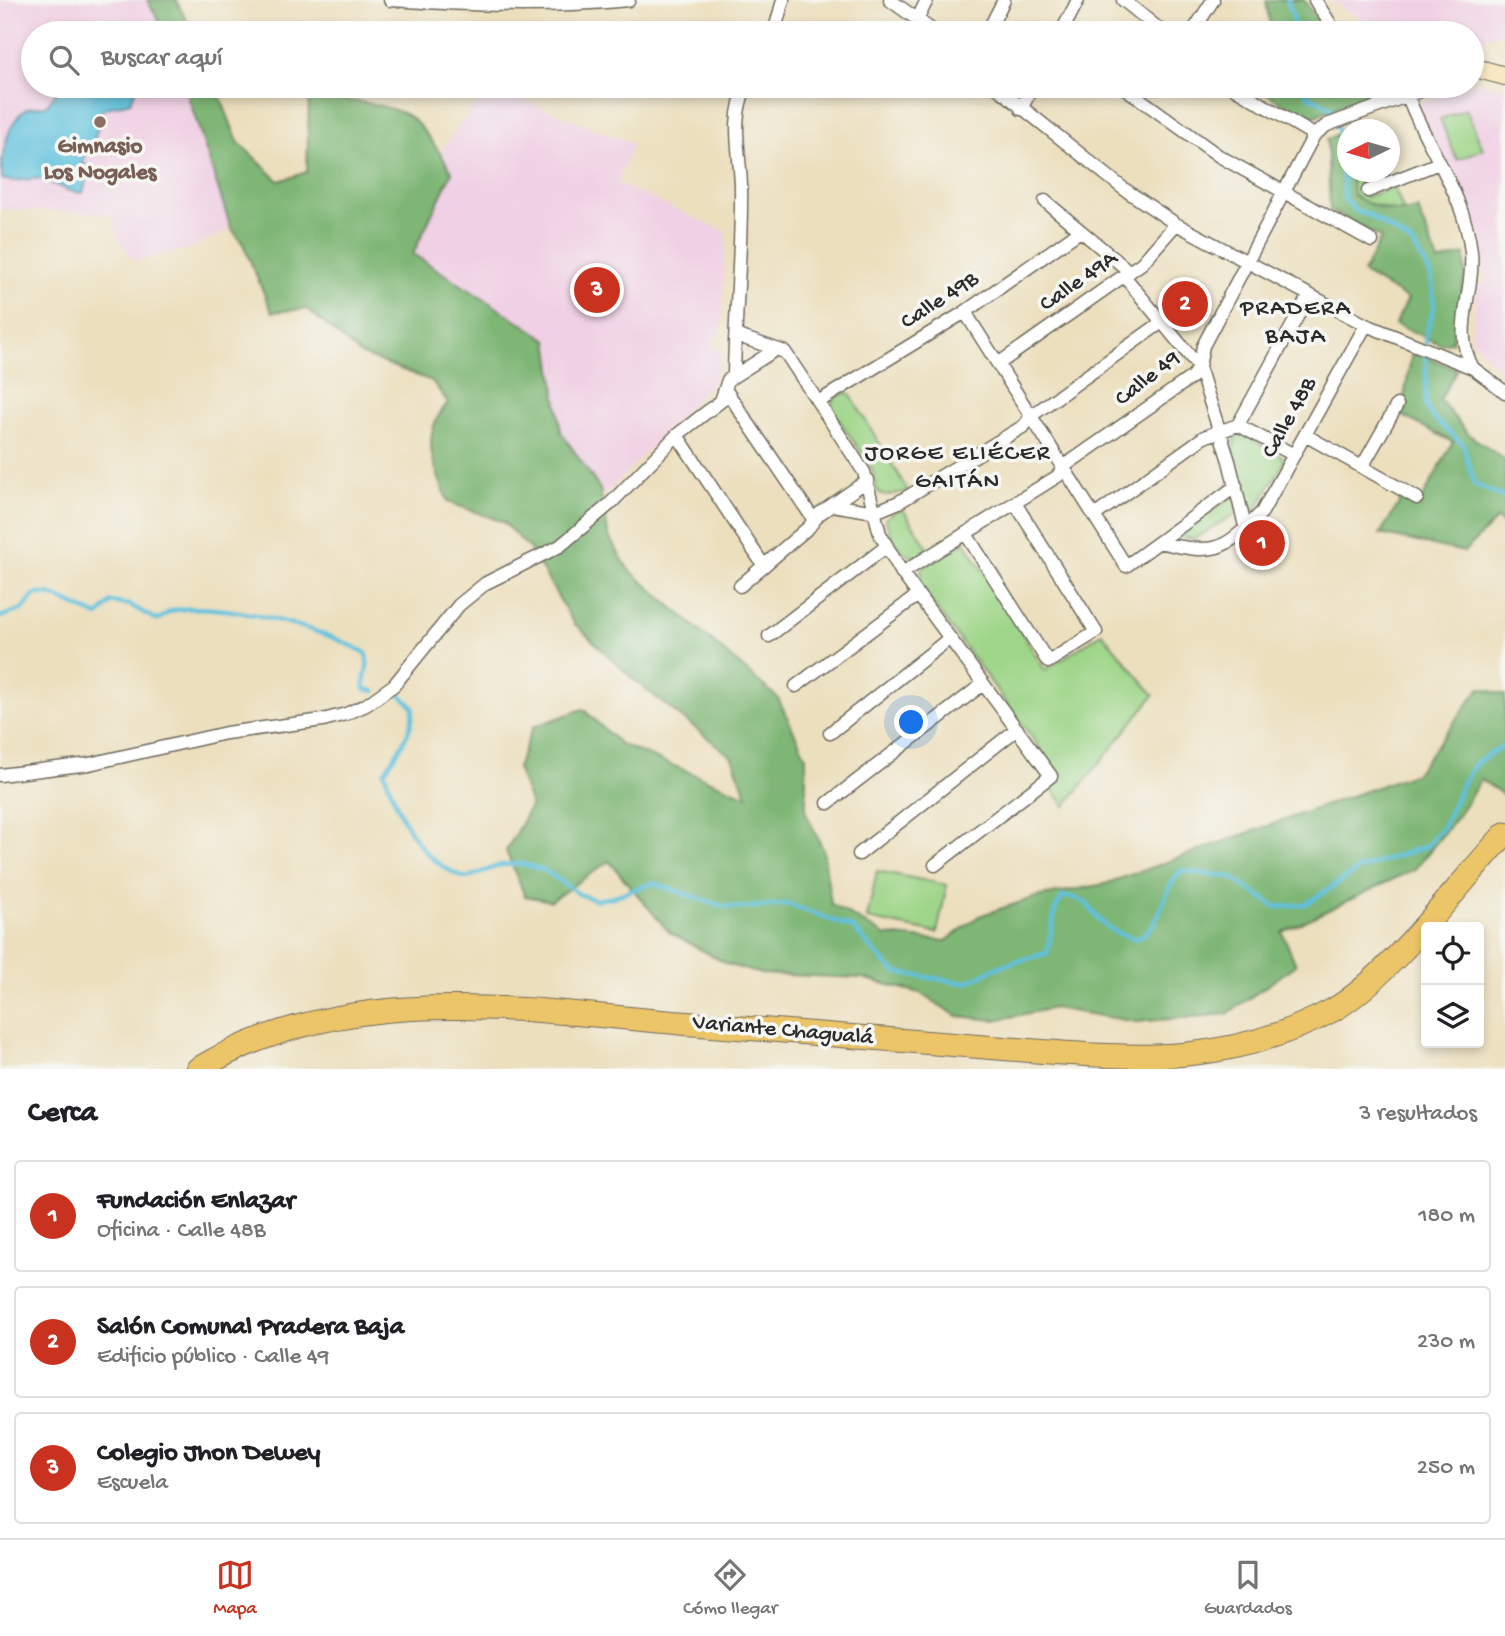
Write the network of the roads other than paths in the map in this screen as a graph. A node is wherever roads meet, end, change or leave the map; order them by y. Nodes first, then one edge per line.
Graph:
1 (390, 0) edge
2 (629, 0) edge
3 (783, 0) edge
4 (890, 0) edge
5 (927, 0) edge
6 (1004, 0) edge
7 (1078, 0) edge
8 (1213, 0) edge
9 (1315, 0) edge
10 (484, 3) edge
11 (1131, 3) edge
12 (904, 4) edge
13 (918, 18) junction
14 (777, 21) edge
15 (922, 21) edge
16 (993, 21) edge
17 (1067, 21) edge
18 (1151, 21) edge
19 (1200, 21) edge
20 (1328, 21) edge
21 (1484, 71) edge
22 (1505, 76) edge
23 (742, 98) edge
24 (1009, 98) edge
25 (1027, 98) edge
26 (1138, 98) edge
27 (1255, 98) edge
28 (1391, 98) edge
29 (1409, 98) edge
30 (1021, 109) junction
31 (1320, 130) junction
32 (1439, 163) junction
33 (1368, 191) dead end
34 (1284, 195) junction
35 (1045, 201) dead end
36 (1176, 224) junction
37 (1080, 231) junction
38 (1372, 241) dead end
39 (1249, 261) junction
40 (1127, 274) junction
41 (1309, 295) junction
42 (965, 312) junction
43 (1162, 322) junction
44 (1366, 325) junction
45 (738, 336) junction
46 (775, 349) junction
47 (998, 364) junction
48 (1199, 368) junction
49 (1473, 368) junction
50 (734, 375) junction
51 (725, 389) junction
52 (1505, 392) edge
53 (818, 402) junction
54 (1397, 405) dead end
55 (1031, 416) junction
56 (1238, 425) junction
57 (1219, 431) junction
58 (677, 435) junction
59 (1305, 435) junction
60 (1294, 455) junction
61 (1063, 467) junction
62 (1362, 467) junction
63 (868, 480) junction
64 (1236, 486) junction
65 (1417, 498) dead end
66 (1015, 503) junction
67 (832, 505) junction
68 (875, 512) junction
69 (1094, 516) junction
70 (814, 520) junction
71 (1245, 526) junction
72 (966, 534) junction
73 (1159, 542) junction
74 (887, 546) junction
75 (764, 566) junction
76 (902, 573) junction
77 (740, 586) dead end
78 (918, 594) junction
79 (769, 636) dead end
80 (950, 638) junction
81 (983, 684) junction
82 (796, 686) dead end
83 (1017, 729) junction
84 (830, 733) dead end
85 (0, 775) edge
86 (828, 803) dead end
87 (1505, 834) edge
88 (859, 853) dead end
89 (935, 865) dead end
90 (198, 1069) edge

1 - 10 street
2 - 10 street
3 - 14 street
4 - 12 street
5 - 13 street
6 - 16 street
7 - 17 street
8 - 19 street
9 - 20 street
11 - 18 street
12 - 13 street
13 - 15 street
21 - 22 street
23 - 45 street
24 - 30 street
25 - 30 street
26 - 34 street
27 - 31 street
28 - 31 street
29 - 32 street
30 - 36 street
31 - 34 street, Calle 49
32 - 33 street
32 - 49 street
34 - 38 street
34 - 39 street, Calle 49
35 - 37 street
36 - 39 street
36 - 40 street, Calle 49A
37 - 40 street
37 - 42 street, Calle 49B
39 - 41 street
39 - 48 street, Calle 49
40 - 43 street
40 - 47 street, Calle 49A
41 - 44 street
41 - 56 street
42 - 47 street
42 - 53 street, Calle 49B
43 - 48 street
43 - 55 street
44 - 49 street
44 - 59 street, Calle 48B
45 - 46 street
45 - 50 street
46 - 50 street
46 - 53 street
47 - 55 street
48 - 57 street
48 - 61 street, Calle 49
49 - 52 street
50 - 51 street
51 - 58 street
51 - 70 street
53 - 63 street
54 - 62 street
55 - 61 street
55 - 68 street
56 - 57 street
56 - 60 street
57 - 64 street
57 - 69 street
58 - 75 street
58 - 85 street
59 - 60 street, Calle 48B
59 - 62 street
60 - 71 street, Calle 48B
61 - 66 street, Calle 49
61 - 69 street
62 - 65 street
63 - 67 street
63 - 68 street
64 - 71 street
64 - 73 street
66 - 72 street, Calle 49
66 - 72 street
67 - 68 street
67 - 70 street
68 - 74 street
69 - 73 street
70 - 75 street
71 - 73 street, Calle 48B
72 - 76 street, Calle 49
74 - 76 street
74 - 79 street
75 - 77 street
76 - 78 street
78 - 80 street
78 - 82 street
80 - 81 street
80 - 84 street
81 - 83 street
81 - 86 street
83 - 88 street
83 - 89 street
87 - 90 highway, Variante Chagualá

